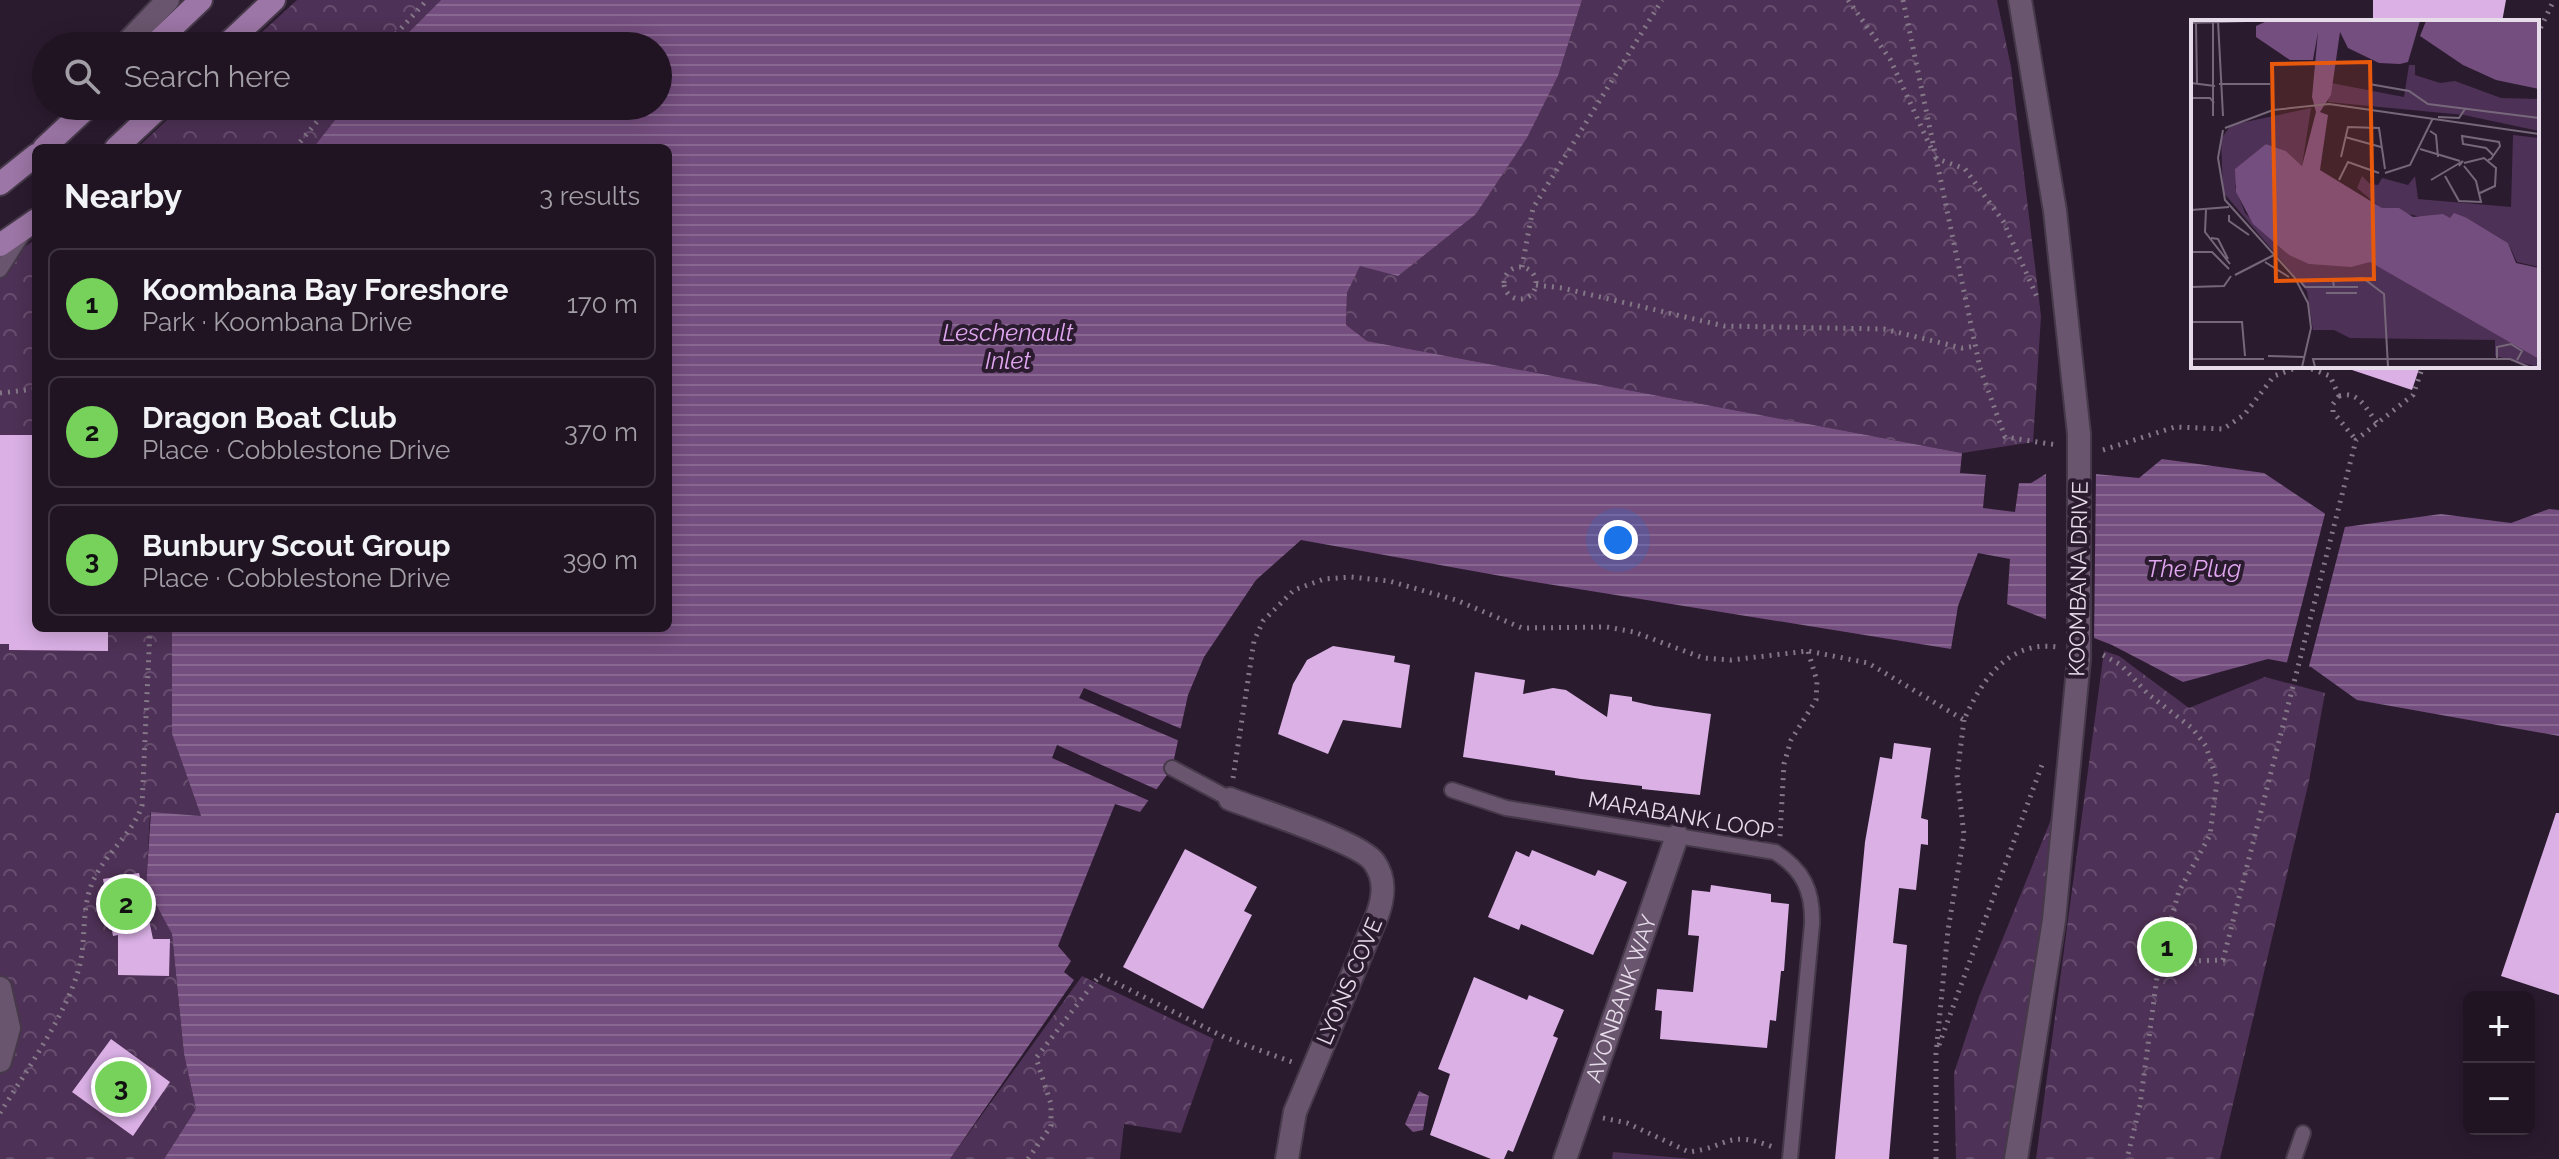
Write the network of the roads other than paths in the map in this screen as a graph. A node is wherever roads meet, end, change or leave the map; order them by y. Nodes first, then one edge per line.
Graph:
1 (168, 0) edge
2 (201, 0) edge
3 (274, 0) edge
4 (2020, 0) edge
5 (137, 32) edge
6 (168, 32) edge
7 (240, 32) edge
8 (61, 120) edge
9 (73, 120) edge
10 (146, 120) edge
11 (45, 144) edge
12 (46, 144) edge
13 (120, 144) edge
14 (32, 158) edge
15 (0, 184) edge
16 (32, 223) edge
17 (0, 245) edge
18 (0, 270) edge
19 (1172, 768) dead end
20 (1452, 790) dead end
21 (1230, 799) joint
22 (1677, 836) junction
23 (0, 988) edge
24 (0, 1061) edge
25 (2303, 1133) dead end
26 (1790, 1157) edge
27 (1287, 1159) edge
28 (1565, 1159) edge
29 (2016, 1159) edge
30 (2294, 1159) edge

1 - 5 main road
2 - 6 main road
3 - 7 main road
4 - 29 main road, KOOMBANA DRIVE, bridge
8 - 11 main road
9 - 12 main road
10 - 13 main road
14 - 15 main road
16 - 17 main road
16 - 18 lane
19 - 21 lane
20 - 22 lane, MARABANK LOOP
21 - 27 main road, LYONS COVE
22 - 26 lane, MARABANK LOOP
22 - 28 main road, AVONBANK WAY
23 - 24 main road
25 - 30 lane

